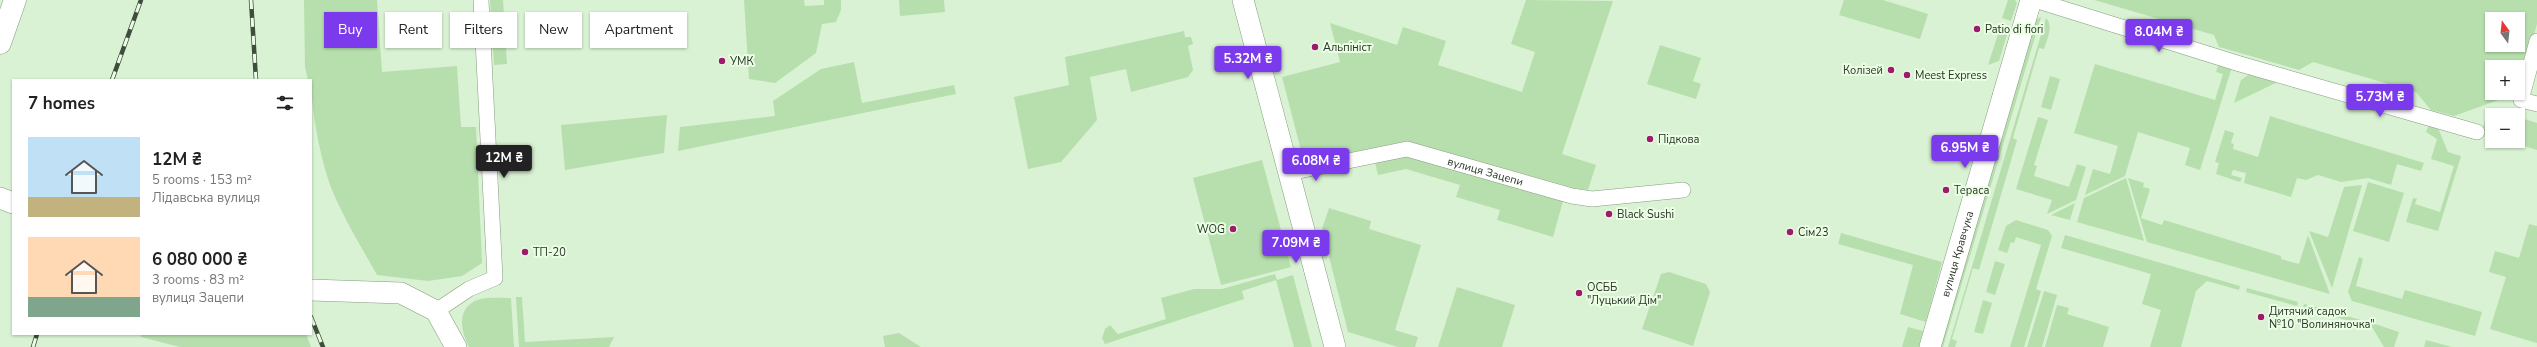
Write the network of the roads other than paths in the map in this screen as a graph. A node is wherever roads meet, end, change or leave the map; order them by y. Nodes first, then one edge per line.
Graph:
1 (15, 0) edge
2 (481, 0) edge
3 (1243, 0) edge
4 (2031, 0) edge
5 (2036, 0) edge
6 (2537, 41) edge
7 (0, 42) edge
8 (2537, 104) edge
9 (2477, 132) dead end
10 (1289, 173) junction
11 (1683, 190) dead end
12 (0, 198) edge
13 (12, 203) edge
14 (312, 290) edge
15 (436, 311) junction
16 (456, 347) edge
17 (1335, 347) edge
18 (1930, 347) edge

1 - 7 main road
2 - 15 street
3 - 10 main road
4 - 18 main road, вулиця Кравчука
5 - 9 street
6 - 8 street
10 - 11 street, вулиця Зацепи
10 - 17 main road
12 - 13 main road
14 - 15 main road
15 - 16 main road

